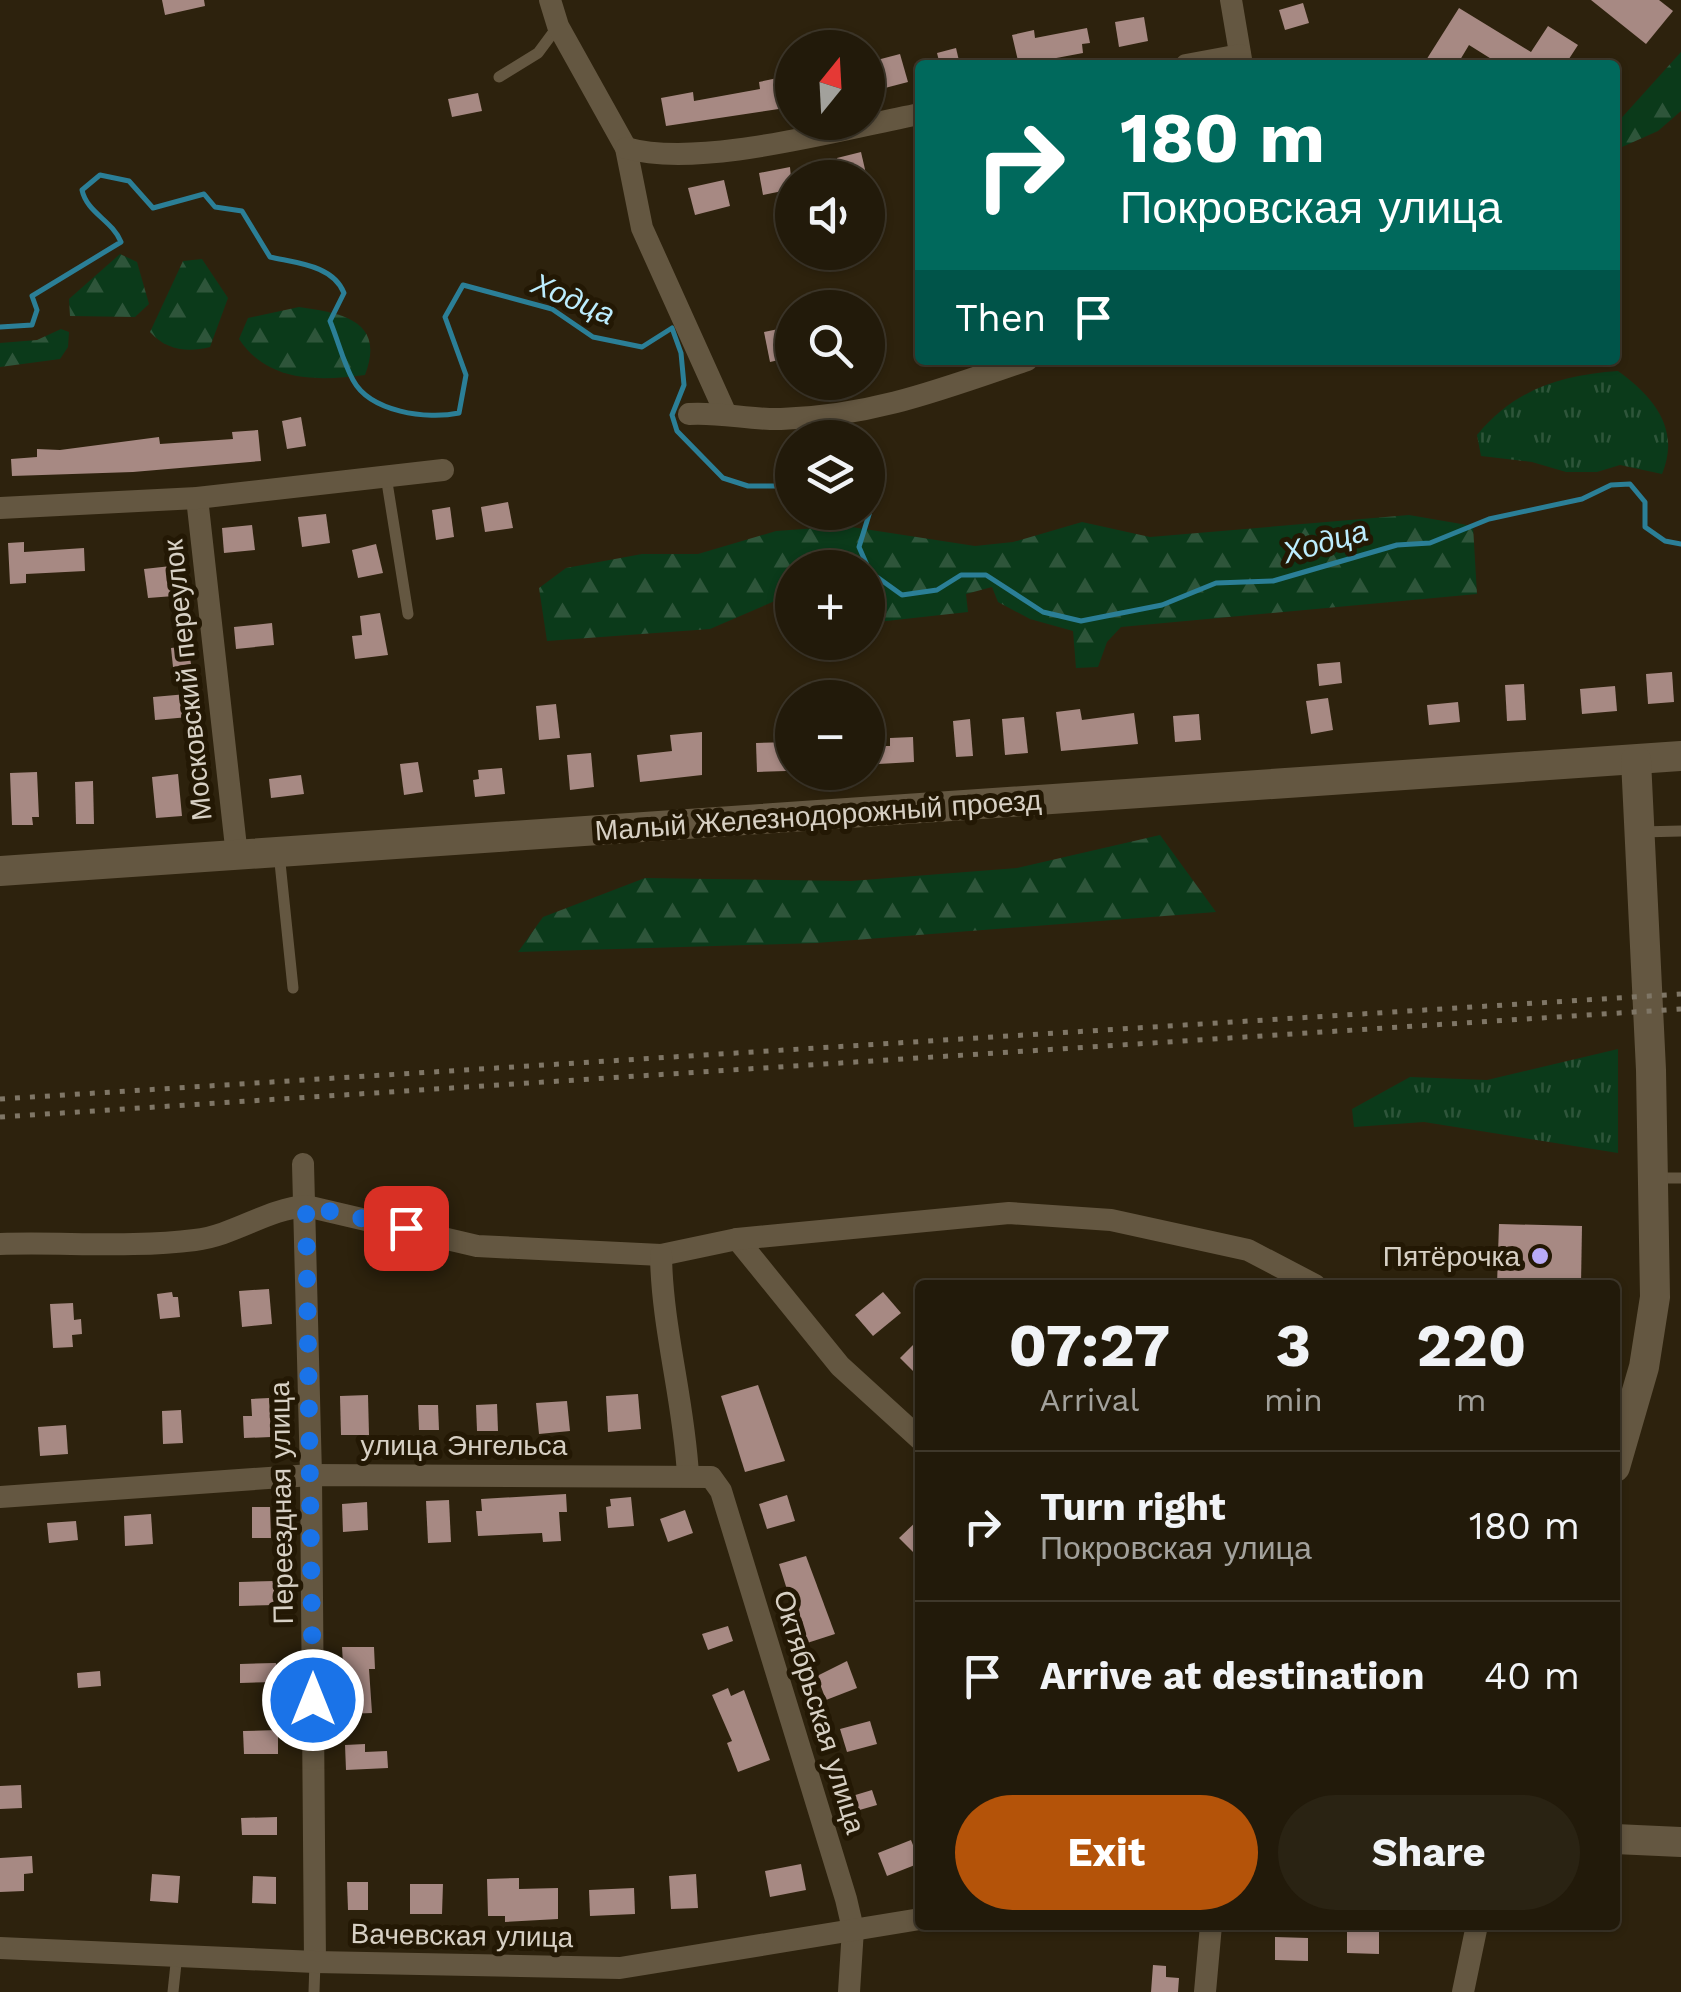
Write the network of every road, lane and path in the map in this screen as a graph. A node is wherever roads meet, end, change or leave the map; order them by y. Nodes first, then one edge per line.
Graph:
1 (550, 0) edge
2 (1230, 0) edge
3 (558, 26) junction
4 (1241, 60) edge
5 (499, 77) dead end
6 (915, 115) edge
7 (626, 148) junction
8 (1013, 365) edge
9 (725, 412) junction
10 (689, 414) dead end
11 (443, 470) dead end
12 (386, 476) junction
13 (197, 498) junction
14 (0, 508) edge
15 (408, 614) dead end
16 (1681, 756) edge
17 (1636, 760) junction
18 (1681, 831) edge
19 (1640, 832) junction
20 (279, 853) junction
21 (237, 856) junction
22 (0, 871) edge
23 (293, 988) dead end
24 (303, 1164) dead end
25 (1668, 1178) edge
26 (306, 1206) junction
27 (737, 1238) junction
28 (0, 1244) edge
29 (661, 1255) junction
30 (1305, 1280) edge
31 (915, 1434) edge
32 (1620, 1450) edge
33 (311, 1475) junction
34 (688, 1475) junction
35 (0, 1497) edge
36 (1620, 1839) edge
37 (1681, 1842) edge
38 (915, 1920) edge
39 (853, 1930) junction
40 (1210, 1930) edge
41 (1475, 1930) edge
42 (0, 1948) edge
43 (177, 1954) junction
44 (315, 1962) junction
45 (173, 1992) edge
46 (314, 1992) edge
47 (849, 1992) edge
48 (1205, 1992) edge
49 (1464, 1992) edge

1 - 3 street
2 - 4 street
3 - 5 lane
3 - 7 street
6 - 7 street
7 - 9 street
8 - 9 street
9 - 10 street
11 - 12 street
12 - 13 street
12 - 15 lane
13 - 14 street
13 - 21 street, Московский переулок
16 - 17 street, Малый Железнодорожный проезд
17 - 19 street
17 - 20 street, Малый Железнодорожный проезд
18 - 19 lane
19 - 25 street
20 - 21 street, Малый Железнодорожный проезд
20 - 23 lane
21 - 22 street, Малый Железнодорожный проезд
24 - 26 street, Переездная улица
25 - 32 street
26 - 28 street
26 - 29 street
26 - 33 street, Переездная улица
27 - 29 street
27 - 30 street
27 - 31 street
29 - 34 street
33 - 34 street, улица Энгельса
33 - 35 street, улица Энгельса
33 - 44 street, Переездная улица
34 - 39 street, Октябрьская улица
36 - 37 street
38 - 39 street, Вачевская улица
39 - 44 street, Вачевская улица
39 - 47 street, Октябрьская улица
40 - 48 street
41 - 49 street
42 - 43 street, Вачевская улица
43 - 44 street, Вачевская улица
43 - 45 lane
44 - 46 lane

